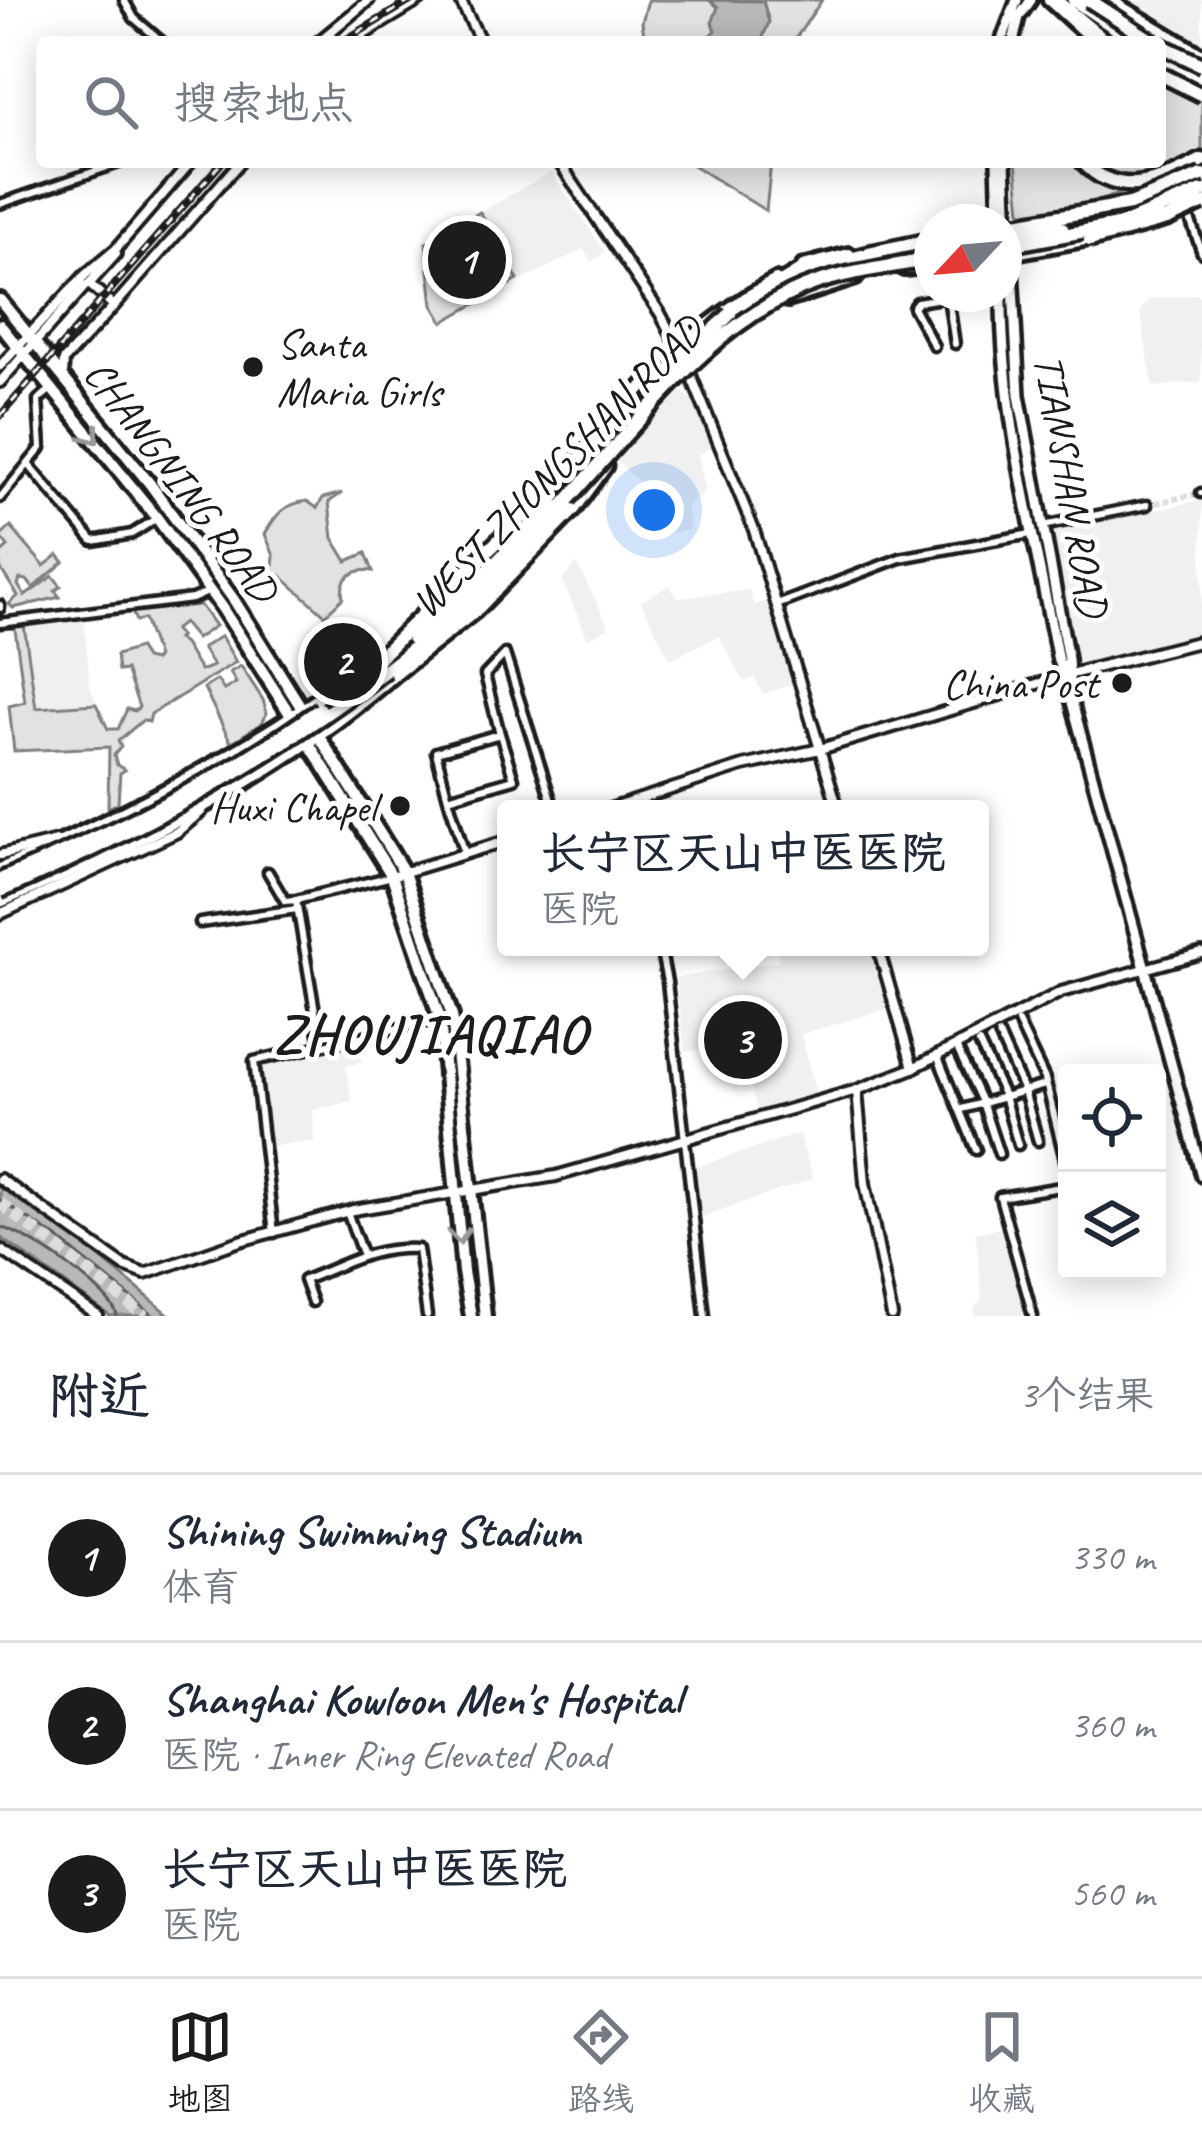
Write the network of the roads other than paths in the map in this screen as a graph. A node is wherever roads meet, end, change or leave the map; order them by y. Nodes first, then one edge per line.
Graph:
1 (124, 0) edge
2 (369, 0) edge
3 (420, 0) edge
4 (460, 0) edge
5 (1018, 0) edge
6 (1031, 0) edge
7 (1052, 0) edge
8 (1070, 0) edge
9 (1088, 0) edge
10 (1109, 0) edge
11 (155, 36) edge
12 (325, 36) edge
13 (361, 36) edge
14 (478, 36) edge
15 (1003, 36) edge
16 (1014, 36) edge
17 (1089, 36) edge
18 (1098, 36) edge
19 (1111, 36) edge
20 (1127, 36) edge
21 (1143, 36) edge
22 (1148, 36) edge
23 (1166, 49) edge
24 (1166, 49) edge
25 (1166, 52) edge
26 (1202, 64) edge
27 (1166, 81) edge
28 (1202, 85) edge
29 (1202, 99) edge
30 (1202, 160) edge
31 (105, 168) edge
32 (189, 168) edge
33 (189, 168) edge
34 (235, 168) edge
35 (563, 168) edge
36 (1001, 168) edge
37 (1090, 168) edge
38 (1202, 188) edge
39 (0, 204) edge
40 (1003, 204) edge
41 (1184, 204) junction
42 (1022, 227) edge
43 (914, 245) edge
44 (914, 245) edge
45 (1022, 249) edge
46 (1022, 250) edge
47 (1202, 253) edge
48 (914, 265) edge
49 (914, 265) edge
50 (89, 284) junction
51 (0, 300) edge
52 (114, 306) junction
53 (1003, 312) edge
54 (1011, 312) edge
55 (0, 325) edge
56 (32, 338) junction
57 (955, 344) dead end
58 (934, 346) dead end
59 (677, 347) junction
60 (21, 350) junction
61 (686, 365) junction
62 (0, 366) edge
63 (63, 376) junction
64 (0, 382) edge
65 (52, 387) junction
66 (589, 449) junction
67 (29, 465) junction
68 (605, 466) junction
69 (0, 498) edge
70 (1147, 505) tunnel mouth
71 (157, 518) junction
72 (1038, 529) junction
73 (210, 591) junction
74 (777, 605) junction
75 (0, 623) edge
76 (1202, 641) edge
77 (1067, 675) junction
78 (347, 689) junction
79 (304, 709) junction
80 (292, 718) junction
81 (320, 734) junction
82 (500, 734) junction
83 (303, 738) junction
84 (820, 749) junction
85 (448, 799) junction
86 (551, 800) edge
87 (639, 800) edge
88 (835, 800) edge
89 (214, 801) junction
90 (497, 844) edge
91 (465, 854) junction
92 (3, 863) edge
93 (268, 872) dead end
94 (398, 874) junction
95 (0, 880) edge
96 (0, 891) edge
97 (0, 902) edge
98 (296, 904) junction
99 (0, 914) edge
100 (200, 922) dead end
101 (1202, 953) edge
102 (661, 956) edge
103 (881, 956) edge
104 (1147, 968) junction
105 (440, 1019) junction
106 (1018, 1022) dead end
107 (999, 1035) dead end
108 (980, 1043) dead end
109 (320, 1046) junction
110 (955, 1046) junction
111 (939, 1060) dead end
112 (913, 1067) junction
113 (1046, 1085) junction
114 (857, 1090) junction
115 (1024, 1091) junction
116 (1004, 1096) junction
117 (982, 1102) junction
118 (962, 1109) junction
119 (1058, 1132) edge
120 (684, 1140) junction
121 (1038, 1141) dead end
122 (1018, 1145) dead end
123 (976, 1150) dead end
124 (999, 1154) dead end
125 (1202, 1176) edge
126 (0, 1179) edge
127 (1058, 1187) edge
128 (469, 1188) junction
129 (455, 1190) junction
130 (346, 1212) junction
131 (274, 1233) junction
132 (0, 1249) edge
133 (362, 1253) junction
134 (312, 1302) dead end
135 (98, 1316) edge
136 (428, 1316) edge
137 (471, 1316) edge
138 (485, 1316) edge
139 (705, 1316) edge
140 (892, 1316) edge
141 (1033, 1316) edge

1 - 11 street
2 - 12 street
3 - 13 street
4 - 14 street
5 - 15 main road
6 - 16 main road
7 - 17 main road
7 - 18 highway
8 - 19 main road
8 - 20 highway, bridge
9 - 21 highway, bridge
10 - 22 main road
23 - 26 highway, bridge
24 - 26 main road
25 - 28 main road
27 - 29 highway, bridge
30 - 37 highway
31 - 39 street
32 - 50 street
33 - 56 street
34 - 52 street
35 - 59 street
36 - 40 main road, TIANSHAN ROAD
38 - 41 main road
38 - 42 highway, bridge
38 - 46 highway, bridge
41 - 45 main road
41 - 47 street
43 - 59 main road, WEST ZHONGSHAN ROAD
44 - 78 highway, bridge
48 - 61 main road, WEST ZHONGSHAN ROAD
49 - 83 highway, bridge
50 - 52 street
50 - 56 street
51 - 56 main road, CHANGNING ROAD
52 - 63 street
53 - 72 main road, TIANSHAN ROAD
54 - 72 main road, TIANSHAN ROAD
55 - 60 main road, CHANGNING ROAD
56 - 60 street
56 - 63 main road, CHANGNING ROAD
57 - 58 street
59 - 61 street
59 - 66 main road, WEST ZHONGSHAN ROAD
60 - 62 street
60 - 64 street
60 - 65 main road, CHANGNING ROAD
61 - 68 main road, WEST ZHONGSHAN ROAD
61 - 74 street
63 - 79 main road, CHANGNING ROAD
65 - 67 street
65 -> 71 main road, CHANGNING ROAD
66 - 78 highway, bridge
66 - 79 main road, WEST ZHONGSHAN ROAD
67 - 69 street
67 - 71 street
68 - 81 main road, WEST ZHONGSHAN ROAD
68 - 83 highway, bridge
70 - 72 street
71 - 73 main road, CHANGNING ROAD
72 - 74 street
72 - 77 main road, TIANSHAN ROAD
73 - 75 street
73 - 80 main road, CHANGNING ROAD
74 - 84 street
76 - 77 street
77 - 84 street
77 - 104 main road, TIANSHAN ROAD
78 - 95 highway, bridge
79 - 80 main road
79 - 81 main road, CHANGNING ROAD
80 - 83 main road, CHANGNING ROAD
80 - 92 main road
81 - 83 main road, WEST ZHONGSHAN ROAD
81 - 94 main road, CHANGNING ROAD
82 - 85 street
82 - 85 street
82 - 86 street
83 - 89 main road, WEST ZHONGSHAN ROAD
83 - 94 main road, CHANGNING ROAD
83 - 96 highway, bridge
84 - 87 street
84 - 88 street
85 - 91 street
89 - 97 main road, WEST ZHONGSHAN ROAD
89 - 99 street
90 - 91 street
91 - 94 street
93 - 98 street
94 - 98 street
94 - 105 main road, CHANGNING ROAD
94 - 128 main road, CHANGNING ROAD
98 - 100 street
98 - 109 street
101 - 104 street
102 - 120 street
103 - 112 street
104 - 110 street
104 - 125 main road, TIANSHAN ROAD
105 - 109 street
105 - 129 main road, CHANGNING ROAD
106 - 113 street
107 - 115 street
108 - 116 street
109 - 131 street
110 - 112 street
110 - 117 street
111 - 118 street
112 - 114 street
113 - 115 street
113 - 119 street
114 - 120 street
114 - 140 street
115 - 116 street
115 - 121 street
116 - 117 street
116 - 122 street
117 - 118 street
117 - 124 street
118 - 123 street
120 - 128 street
120 - 139 street
126 - 131 street
127 - 141 street
128 - 129 street
128 - 138 main road, CHANGNING ROAD
129 - 130 street
129 -> 137 main road, CHANGNING ROAD
130 - 131 street
130 - 133 street
132 - 135 street
133 - 134 street
133 - 136 street

